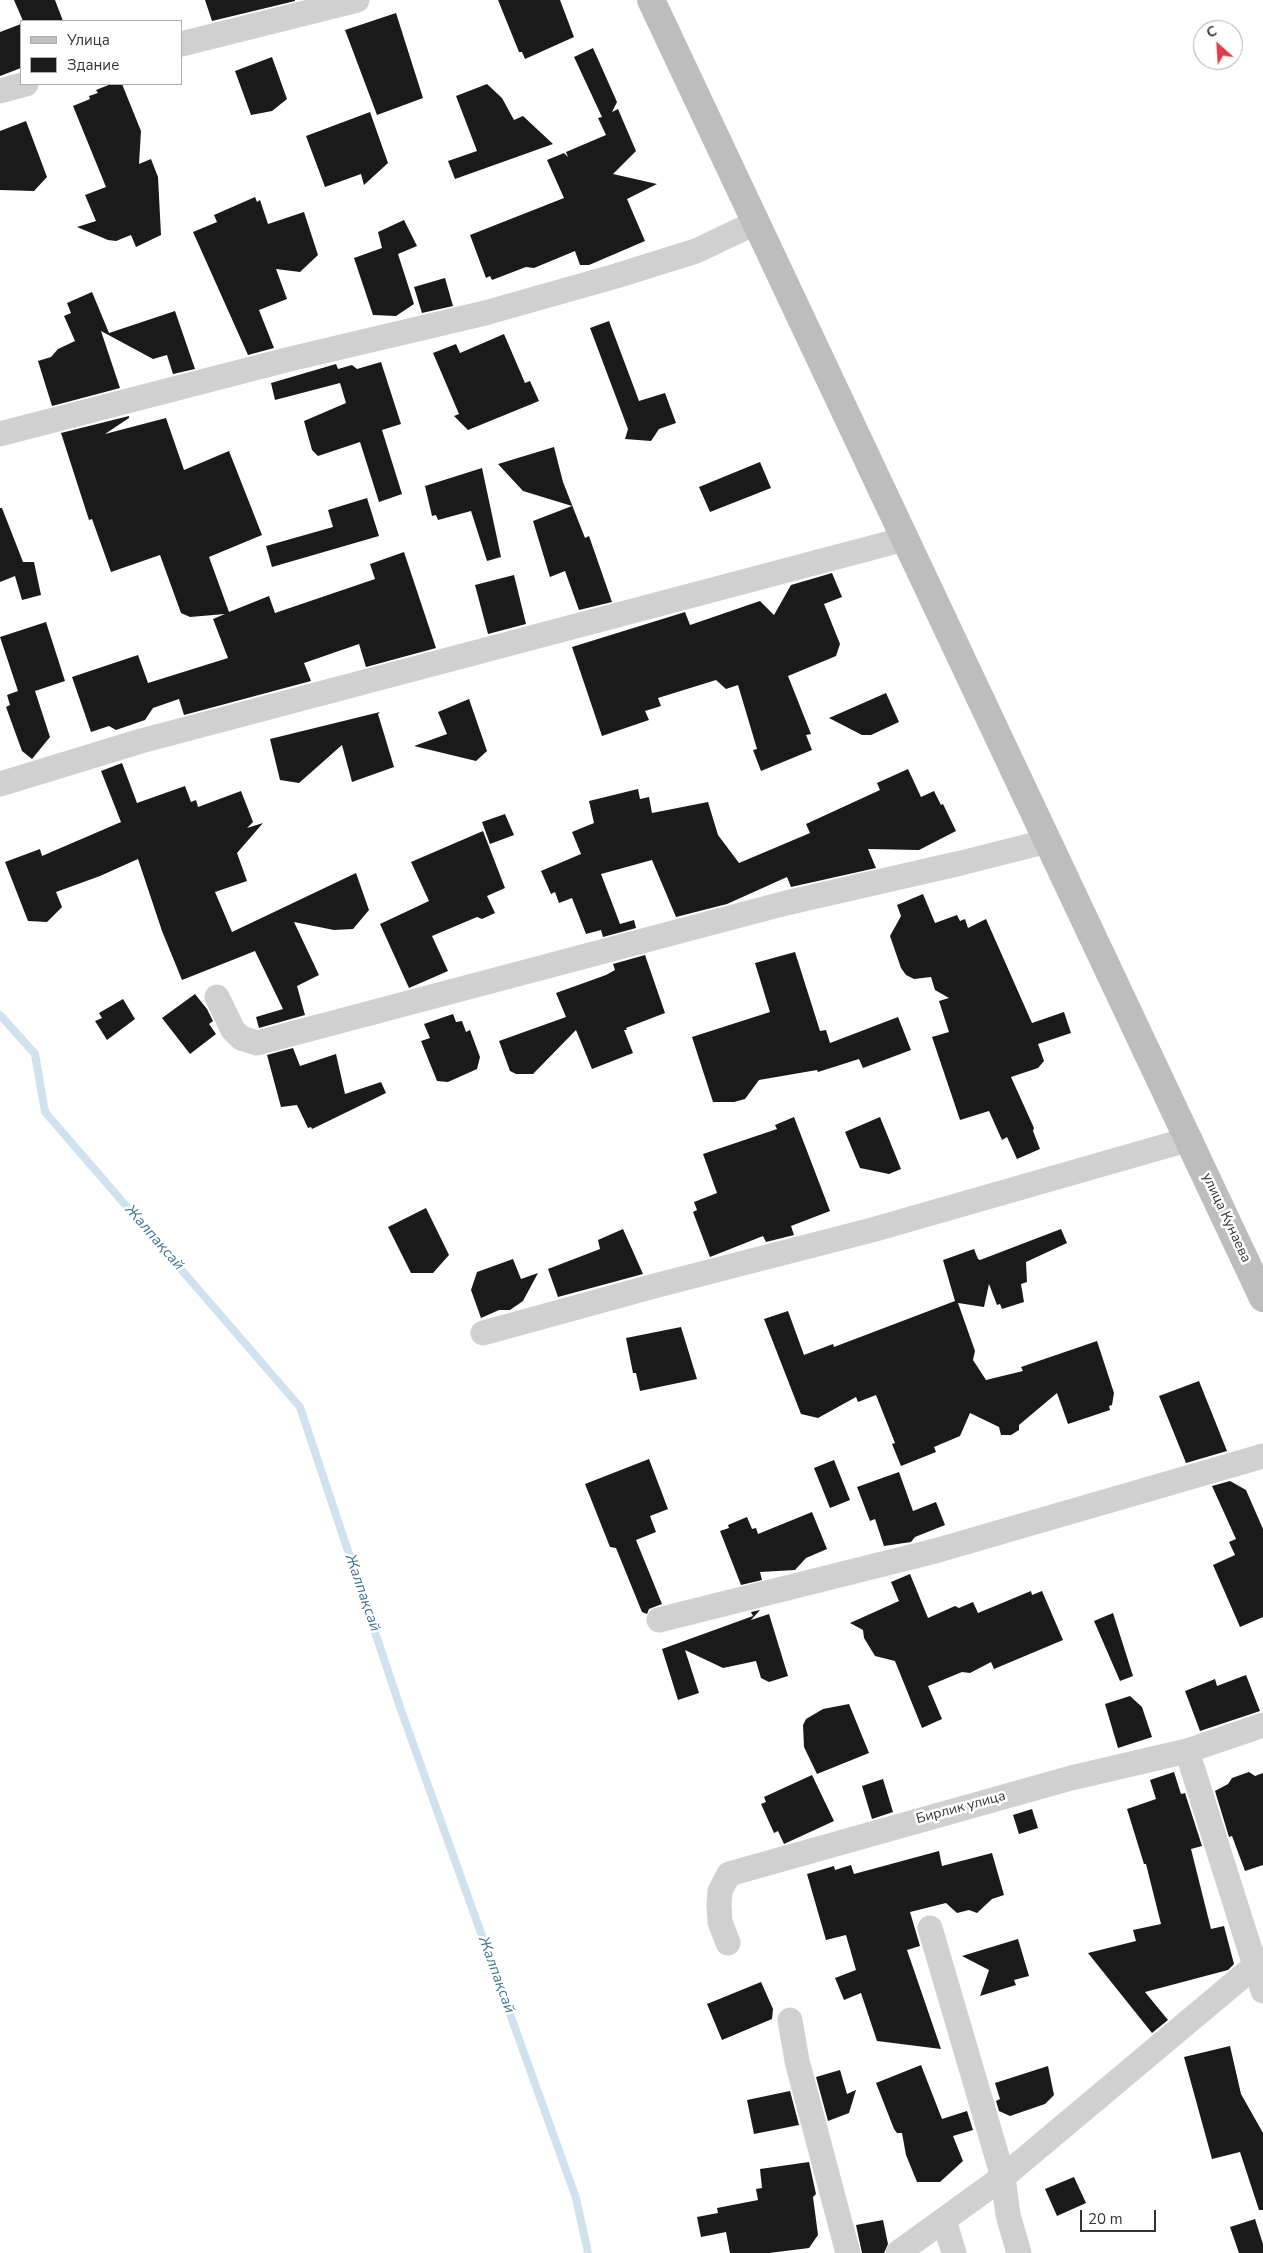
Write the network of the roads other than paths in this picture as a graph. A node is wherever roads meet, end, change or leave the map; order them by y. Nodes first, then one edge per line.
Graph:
1 (357, 0) edge
2 (651, 0) edge
3 (182, 44) edge
4 (22, 85) edge
5 (0, 91) edge
6 (755, 223) junction
7 (0, 434) edge
8 (905, 539) junction
9 (0, 784) edge
10 (1048, 840) junction
11 (217, 997) dead end
12 (1190, 1139) junction
13 (1263, 1298) edge
14 (483, 1333) dead end
15 (1263, 1456) edge
16 (659, 1620) dead end
17 (1263, 1725) edge
18 (1186, 1751) junction
19 (930, 1928) dead end
20 (728, 1943) dead end
21 (1260, 1963) edge
22 (1263, 1991) edge
23 (790, 2020) dead end
24 (1003, 2178) junction
25 (944, 2220) junction
26 (848, 2253) edge
27 (898, 2253) edge
28 (954, 2253) edge
29 (1019, 2253) edge

1 - 3 street
2 - 6 main road, улица Кунаева
4 - 5 street
6 - 7 street
6 - 8 main road, улица Кунаева
8 - 9 street
8 - 10 main road, улица Кунаева
10 - 11 street
10 - 12 main road, улица Кунаева
12 - 13 main road, улица Кунаева
12 - 14 street
15 - 16 street
17 - 18 street, Бирлик улица
18 - 20 street, Бирлик улица
18 - 21 street
19 - 24 street
21 - 22 street
21 - 24 street
23 - 26 street
24 - 25 street
24 - 29 street
25 - 27 street
25 - 28 street

